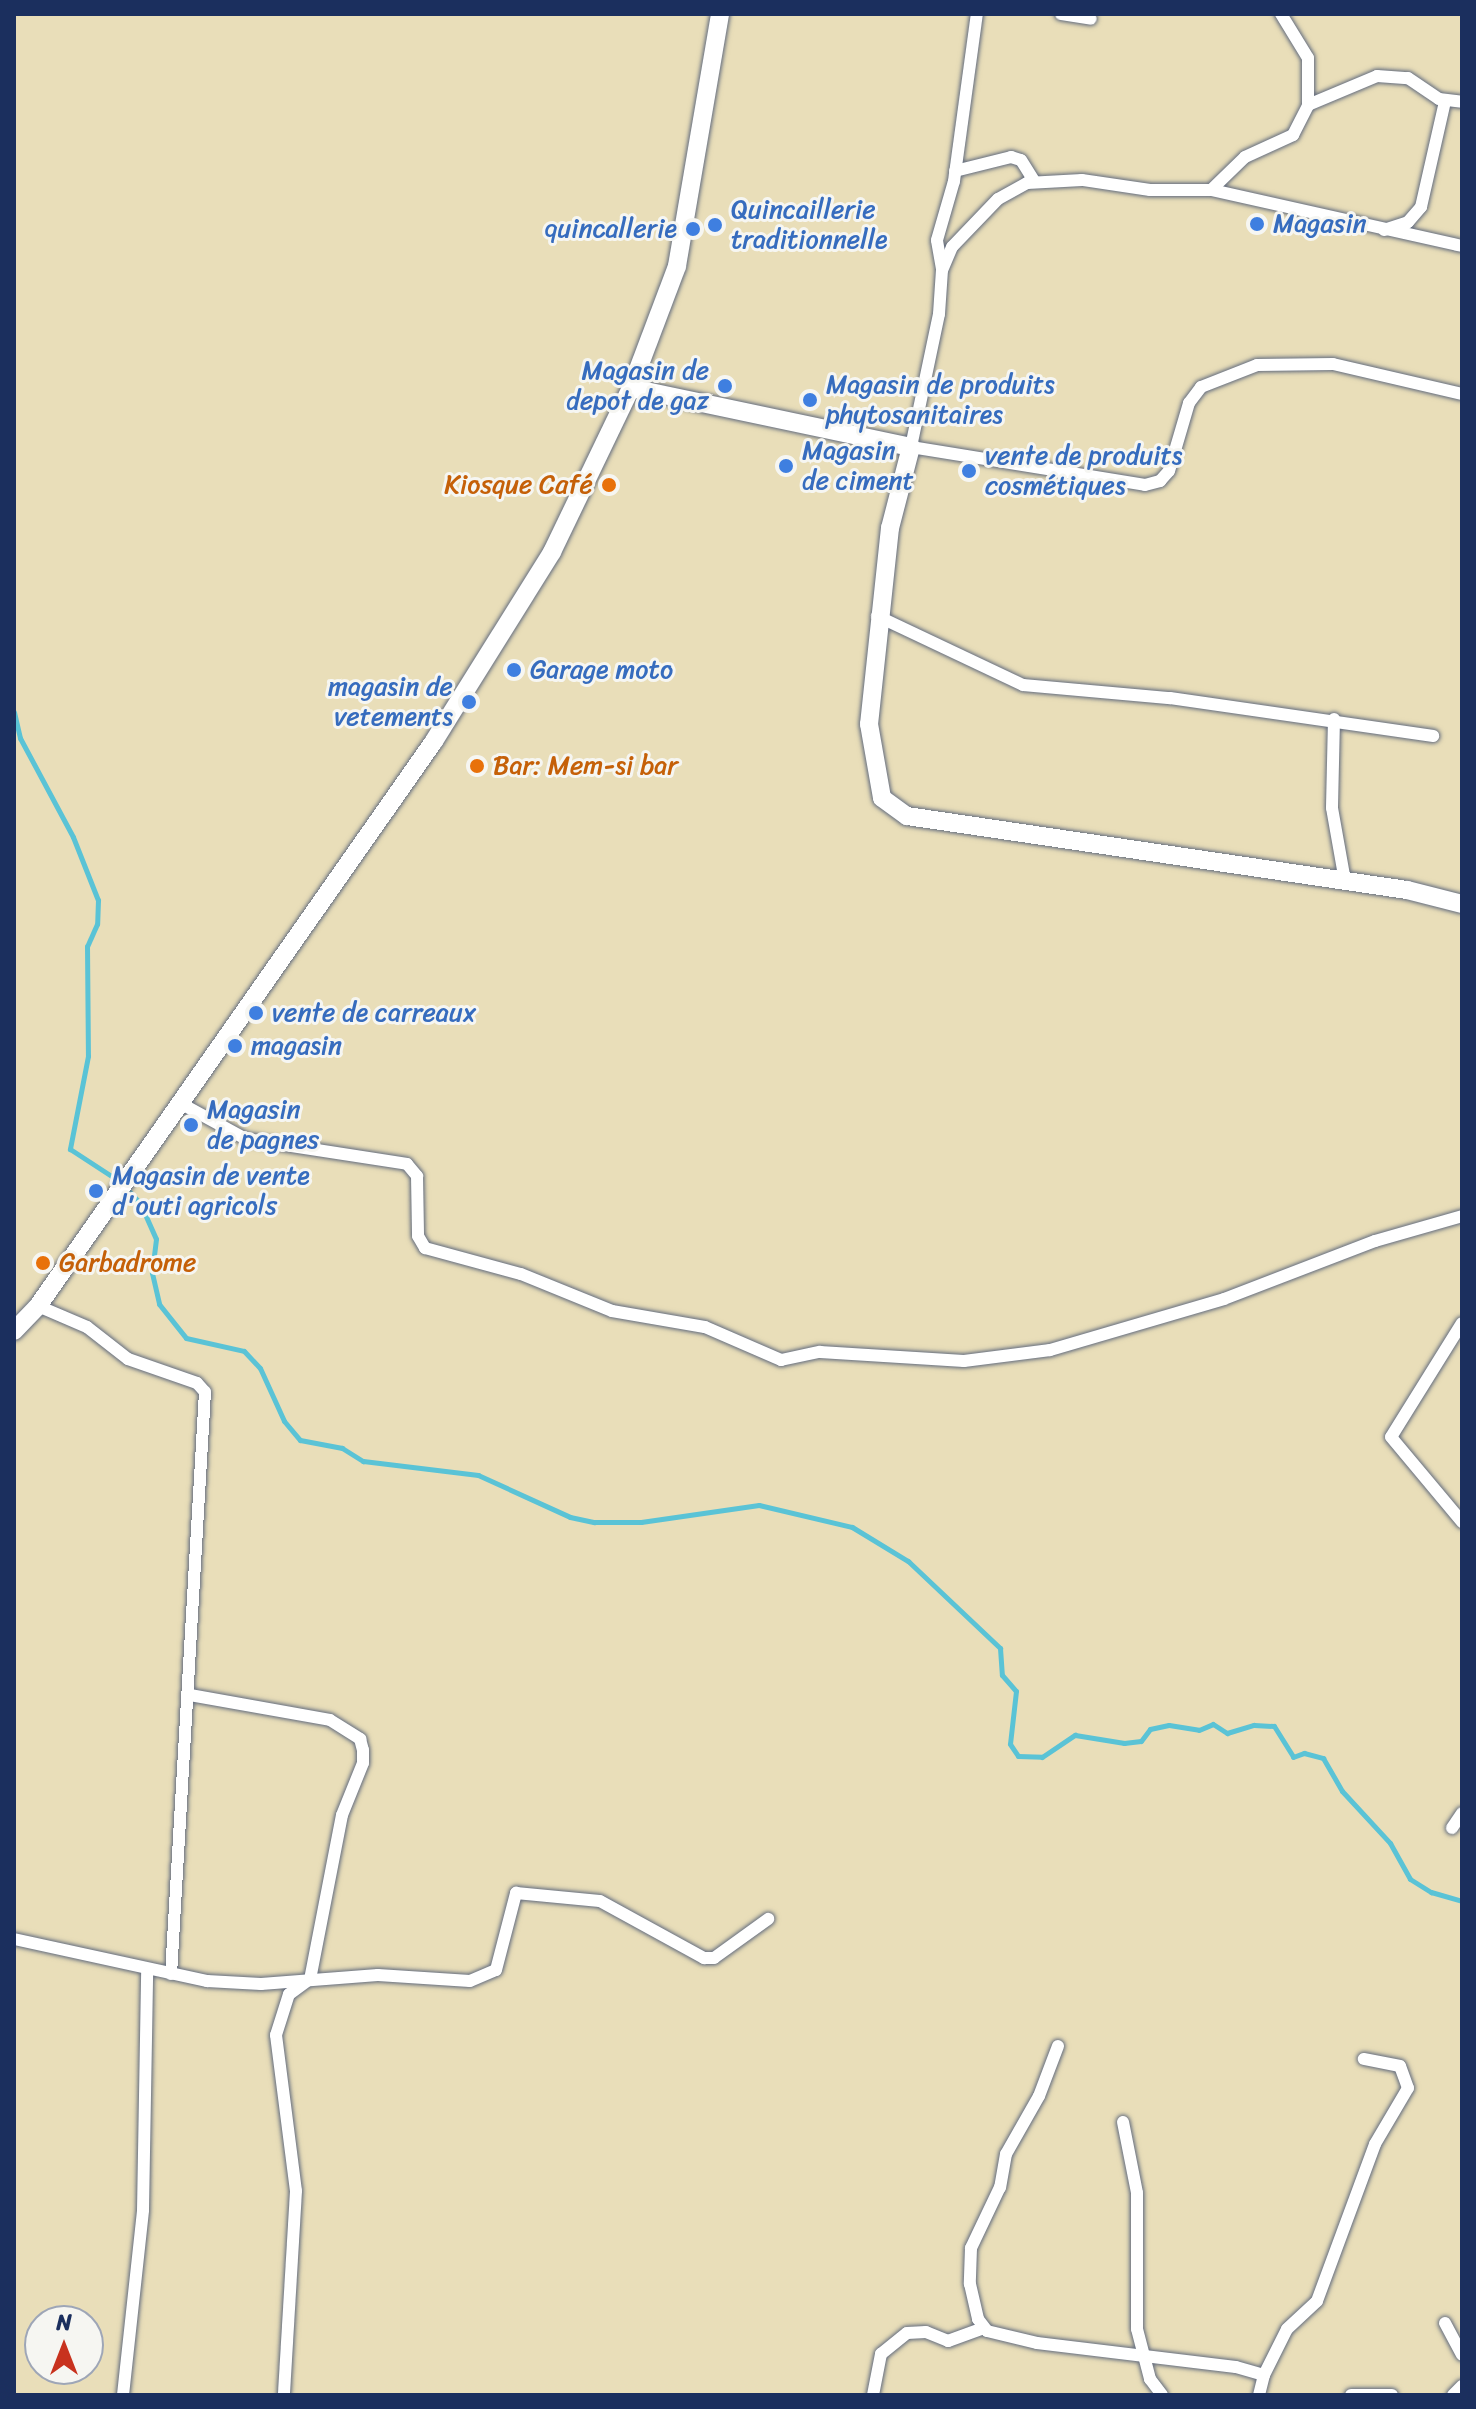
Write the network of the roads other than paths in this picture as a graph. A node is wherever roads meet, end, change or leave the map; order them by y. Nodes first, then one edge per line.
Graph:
1 (720, 14) edge
2 (979, 14) edge
3 (1061, 14) edge
4 (1281, 14) edge
5 (1091, 19) dead end
6 (1445, 101) junction
7 (1462, 102) edge
8 (1308, 105) junction
9 (955, 171) junction
10 (1034, 181) junction
11 (1211, 190) junction
12 (941, 222) junction
13 (964, 230) junction
14 (1384, 230) junction
15 (1462, 246) edge
16 (942, 270) junction
17 (631, 388) junction
18 (1462, 394) edge
19 (911, 447) junction
20 (877, 616) junction
21 (1334, 719) junction
22 (1433, 736) dead end
23 (1345, 881) junction
24 (1462, 904) edge
25 (180, 1103) junction
26 (1462, 1216) edge
27 (38, 1306) junction
28 (1462, 1323) edge
29 (15, 1328) edge
30 (1462, 1522) edge
31 (190, 1695) junction
32 (1462, 1813) edge
33 (1452, 1828) dead end
34 (768, 1919) dead end
35 (14, 1939) edge
36 (147, 1969) junction
37 (171, 1974) junction
38 (310, 1979) junction
39 (1058, 2046) dead end
40 (1364, 2059) dead end
41 (1123, 2122) dead end
42 (1445, 2323) dead end
43 (984, 2328) junction
44 (1462, 2355) edge
45 (1143, 2356) junction
46 (1264, 2375) junction
47 (1462, 2386) edge
48 (123, 2395) edge
49 (284, 2395) edge
50 (873, 2395) edge
51 (1162, 2395) edge
52 (1259, 2395) edge
53 (1351, 2395) edge
54 (1392, 2395) edge
55 (1453, 2395) edge

1 - 17 street
2 - 9 street
3 - 5 street
4 - 8 street
6 - 7 street
6 - 8 street
6 - 14 street
8 - 11 street
9 - 10 street
9 - 12 street
10 - 11 street
10 - 13 street
11 - 14 street
12 - 13 street
12 - 16 street
13 - 16 street
14 - 15 street
16 - 19 street
17 - 19 street
17 - 25 street
18 - 19 street
19 - 20 street
20 - 21 street
20 - 23 street
21 - 22 street
21 - 23 street
23 - 24 street
25 - 26 street
25 - 27 street
27 - 29 street
27 - 31 street
28 - 30 street
31 - 37 street
31 - 38 street
32 - 33 street
34 - 38 street
35 - 36 street
36 - 37 street
36 - 48 street
37 - 38 street
38 - 49 street
39 - 43 street
40 - 46 street
41 - 45 street
42 - 44 street
43 - 45 street
43 - 50 street
45 - 46 street
45 - 51 street
46 - 52 street
47 - 55 street
53 - 54 street

